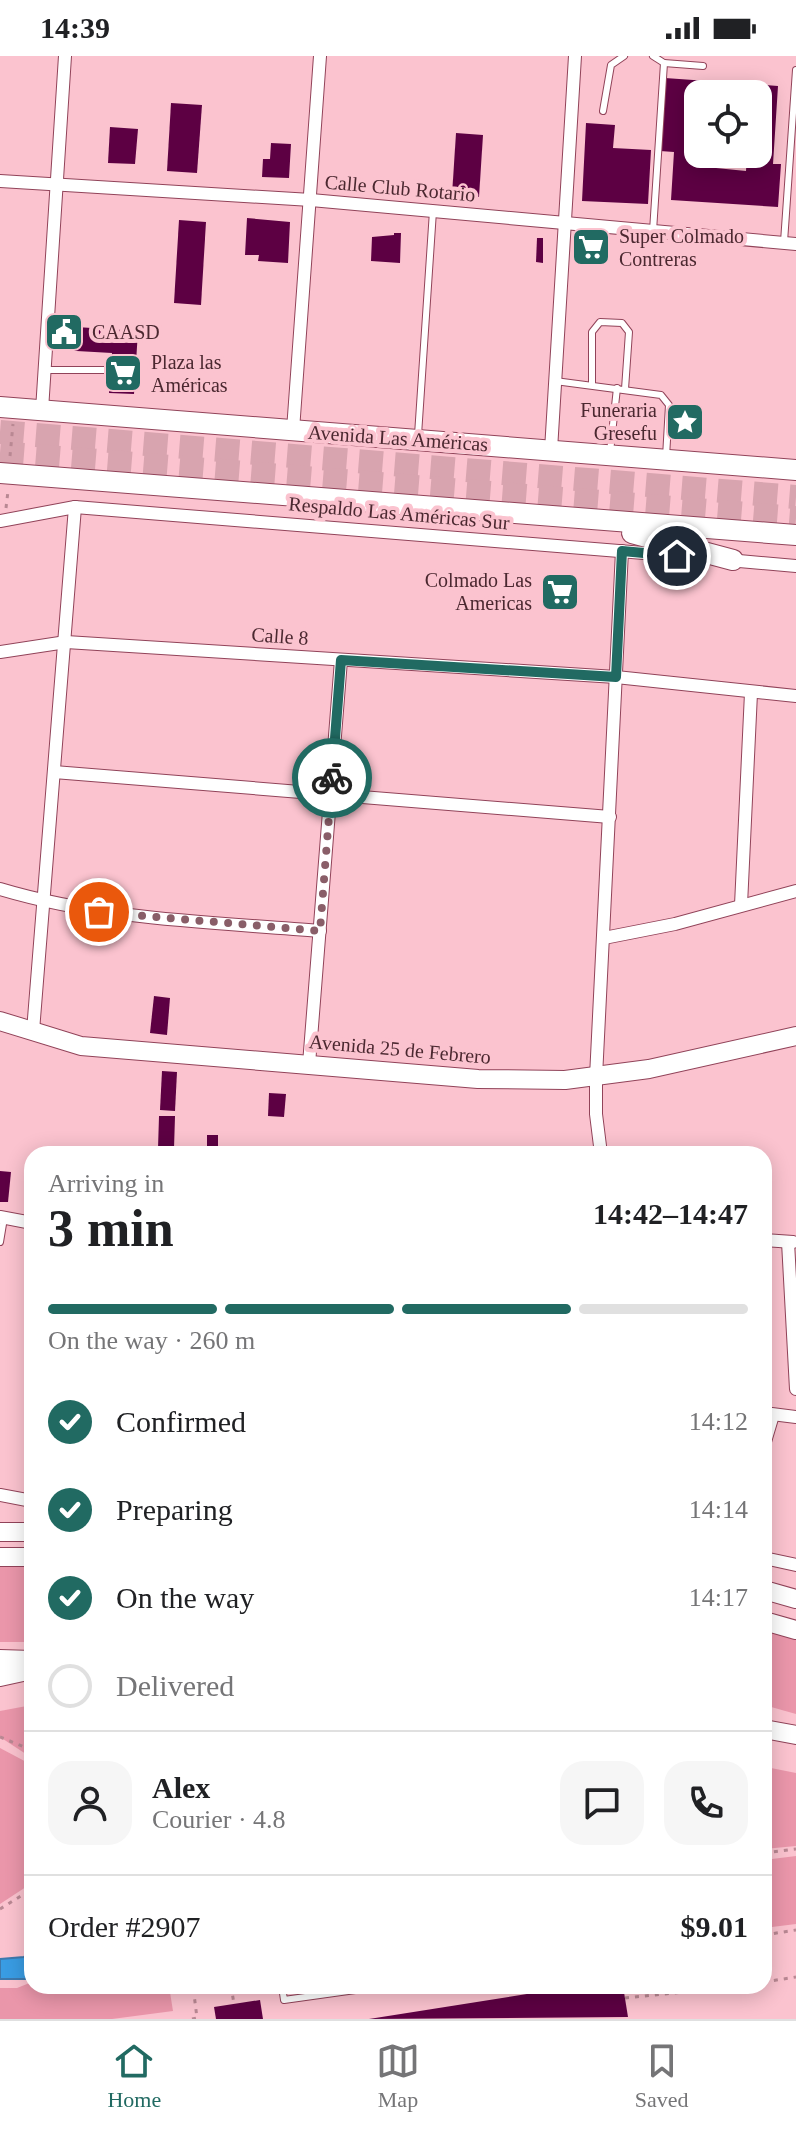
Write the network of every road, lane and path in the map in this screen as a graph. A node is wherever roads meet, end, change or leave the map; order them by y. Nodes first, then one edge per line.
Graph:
1 (65, 56) edge
2 (320, 56) edge
3 (575, 56) edge
4 (624, 56) edge
5 (653, 56) edge
6 (664, 63) junction
7 (703, 66) dead end
8 (796, 70) edge
9 (603, 111) dead end
10 (0, 181) edge
11 (56, 186) junction
12 (311, 200) junction
13 (433, 211) junction
14 (564, 223) junction
15 (653, 231) junction
16 (790, 243) edge
17 (45, 370) junction
18 (105, 370) dead end
19 (555, 381) junction
20 (592, 385) junction
21 (621, 389) junction
22 (7, 408) edge
23 (42, 410) junction
24 (293, 430) junction
25 (418, 439) junction
26 (551, 450) junction
27 (610, 455) junction
28 (666, 459) junction
29 (796, 470) edge
30 (4, 473) edge
31 (75, 507) junction
32 (6, 508) dead end
33 (490, 513) junction
34 (0, 521) edge
35 (796, 526) edge
36 (796, 535) edge
37 (622, 551) junction
38 (733, 560) junction
39 (796, 566) edge
40 (66, 642) junction
41 (0, 652) edge
42 (341, 660) junction
43 (616, 677) junction
44 (751, 693) junction
45 (796, 696) edge
46 (54, 772) junction
47 (330, 795) junction
48 (610, 817) junction
49 (0, 889) edge
50 (796, 891) edge
51 (43, 902) junction
52 (741, 905) junction
53 (320, 931) junction
54 (604, 938) junction
55 (0, 1021) edge
56 (33, 1031) junction
57 (796, 1036) edge
58 (309, 1064) junction
59 (596, 1077) junction
60 (600, 1146) edge
61 (2, 1217) edge
62 (24, 1221) edge
63 (772, 1241) edge
64 (0, 1242) edge
65 (792, 1242) edge
66 (796, 1389) edge
67 (772, 1414) edge
68 (796, 1417) edge
69 (0, 1495) edge
70 (24, 1500) edge
71 (0, 1532) edge
72 (24, 1532) edge
73 (0, 1557) edge
74 (24, 1557) edge
75 (772, 1560) edge
76 (796, 1565) edge
77 (772, 1592) edge
78 (796, 1599) edge
79 (772, 1623) edge
80 (796, 1630) edge
81 (0, 1659) edge
82 (24, 1660) edge
83 (24, 1672) edge
84 (0, 1677) edge
85 (772, 1730) edge
86 (796, 1735) edge
87 (0, 1737) edge
88 (24, 1747) edge
89 (796, 1849) edge
90 (772, 1852) edge
91 (24, 1894) edge
92 (0, 1909) edge
93 (796, 1930) edge
94 (772, 1934) edge
95 (796, 1977) edge
96 (772, 1981) edge
97 (194, 1994) edge
98 (232, 1994) edge
99 (283, 1994) edge
100 (327, 1994) edge
101 (660, 1994) edge
102 (625, 1998) dead end
103 (234, 2004) dead end
104 (192, 2019) edge

1 - 11 street
2 - 12 street
3 - 14 street
4 - 9 lane
5 - 6 lane
6 - 7 lane
6 - 15 lane
8 - 16 lane
10 - 11 street, Calle Club Rotario
11 - 12 street, Calle Club Rotario
11 - 17 street
12 - 13 street, Calle Club Rotario
12 - 24 street
13 - 14 street, Calle Club Rotario
13 - 25 lane
14 - 15 street, Calle Club Rotario
14 - 19 street
15 - 16 street, Calle Club Rotario
17 - 18 lane
17 - 23 street
19 - 20 lane
19 - 26 street
20 - 21 lane
20 - 21 lane
21 - 27 lane
21 - 28 lane
22 - 23 main road, Avenida Las Américas
22 - 30 path
23 - 24 main road, Avenida Las Américas
24 - 25 main road, Avenida Las Américas
25 - 26 main road, Avenida Las Américas
26 - 27 main road, Avenida Las Américas
27 - 28 main road, Avenida Las Américas
28 - 29 main road, Avenida Las Américas
30 - 32 path
30 - 33 main road
31 - 34 street, Respaldo Las Américas Sur
31 - 37 street, Respaldo Las Américas Sur
31 - 40 street
33 - 36 main road
33 - 38 main road
35 - 36 main road
37 - 38 street, Respaldo Las Américas Sur
37 - 43 street
38 - 39 street, Respaldo Las Américas Sur
40 - 41 street, Calle 8
40 - 42 street, Calle 8
40 - 46 street
42 - 43 street, Calle 8
42 - 47 street
43 - 44 street, Calle 8
43 - 48 street
44 - 45 street, Calle 8
44 - 52 street
46 - 47 street
46 - 51 street
47 - 48 street
47 - 53 street
48 - 54 street
49 - 51 street
50 - 52 street
51 - 53 street
51 - 56 street
52 - 54 street
53 - 58 street
54 - 59 street
55 - 56 main road, Avenida 25 de Febrero
56 - 58 main road, Avenida 25 de Febrero
57 - 59 main road, Avenida 25 de Febrero
58 - 59 main road, Avenida 25 de Febrero
59 - 60 street
61 - 62 street
61 - 64 lane
63 - 65 street
65 - 66 street
67 - 68 street
69 - 70 street
71 - 72 main road
73 - 74 main road
75 - 76 street
77 - 78 main road
79 - 80 main road
81 - 82 main road
83 - 84 main road
85 - 86 main road
87 - 88 path
89 - 90 path
91 - 92 path
93 - 94 path
95 - 96 path
97 - 104 path
98 - 103 path
99 - 100 lane
101 - 102 path

